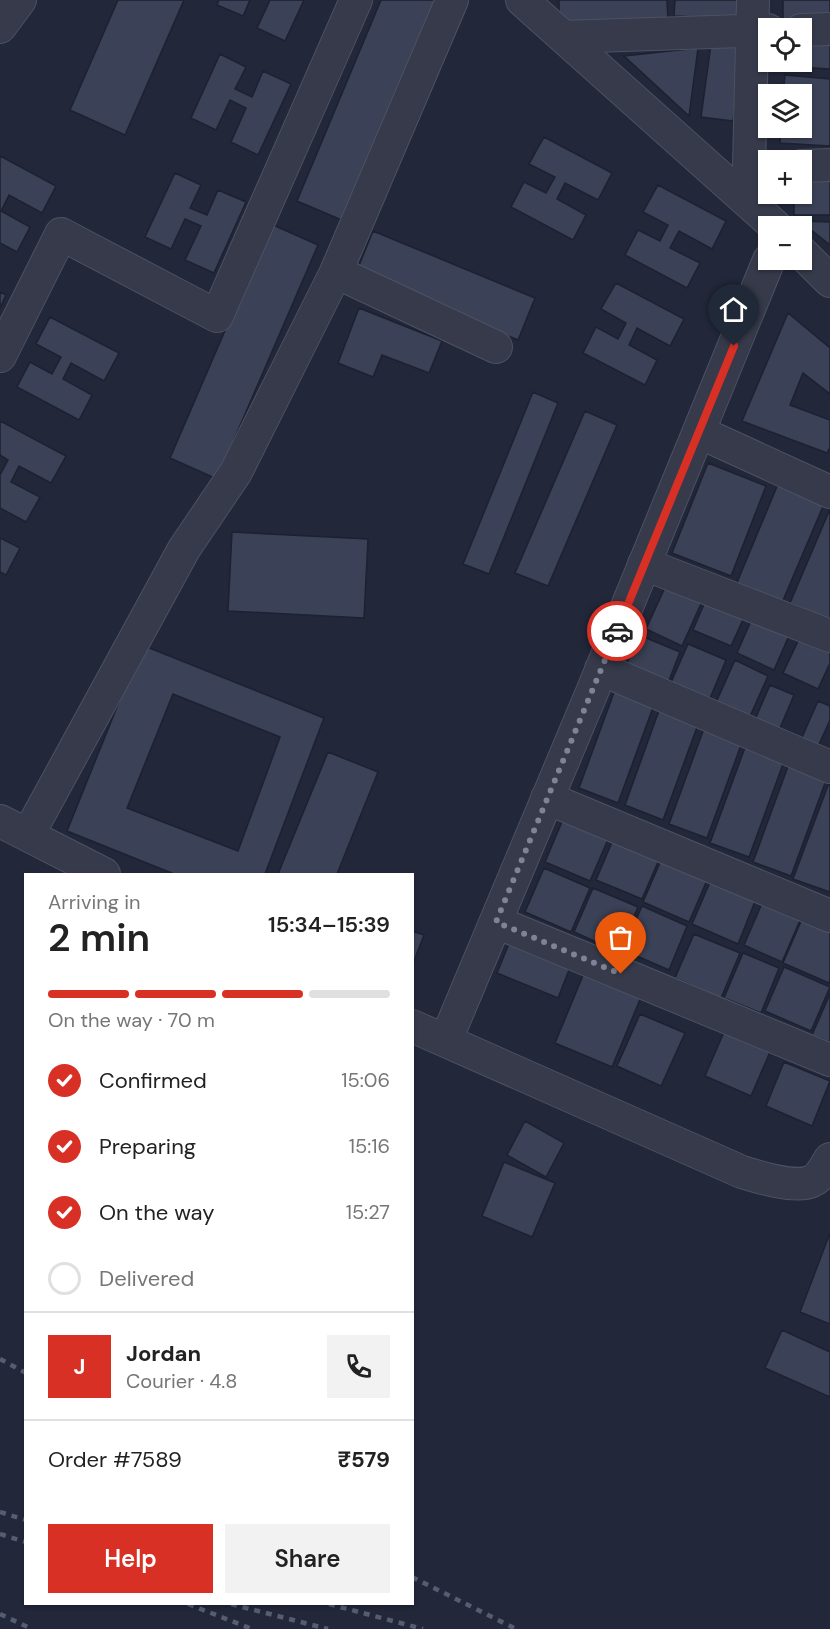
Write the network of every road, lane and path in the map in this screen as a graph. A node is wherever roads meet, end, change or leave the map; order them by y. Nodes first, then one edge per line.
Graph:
1 (20, 0) edge
2 (356, 0) edge
3 (452, 0) edge
4 (522, 0) edge
5 (758, 20) edge
6 (0, 27) edge
7 (830, 29) edge
8 (812, 30) edge
9 (564, 37) junction
10 (758, 72) edge
11 (758, 150) edge
12 (830, 165) edge
13 (812, 166) edge
14 (758, 167) edge
15 (746, 200) junction
16 (764, 216) edge
17 (812, 263) edge
18 (765, 270) edge
19 (336, 272) junction
20 (830, 281) edge
21 (496, 347) dead end
22 (0, 356) edge
23 (699, 432) junction
24 (830, 492) edge
25 (644, 564) junction
26 (830, 636) edge
27 (601, 669) junction
28 (830, 767) edge
29 (547, 798) junction
30 (0, 821) edge
31 (28, 835) junction
32 (102, 873) edge
33 (830, 916) edge
34 (496, 922) junction
35 (414, 1027) edge
36 (446, 1040) junction
37 (830, 1060) edge
38 (830, 1159) edge

1 - 6 street
2 - 22 street
3 - 19 street
4 - 9 street
5 - 9 street
7 - 8 street
9 - 15 street
10 - 11 street
12 - 13 street
14 - 15 street
15 - 16 street
17 - 20 street
18 - 23 street
19 - 21 street
19 - 31 street
23 - 24 street
23 - 25 street
25 - 26 street
25 - 27 street
27 - 28 street
27 - 29 street
29 - 33 street
29 - 34 street
30 - 31 street
31 - 32 street
34 - 36 street
34 - 37 street
35 - 36 street
36 - 38 street

